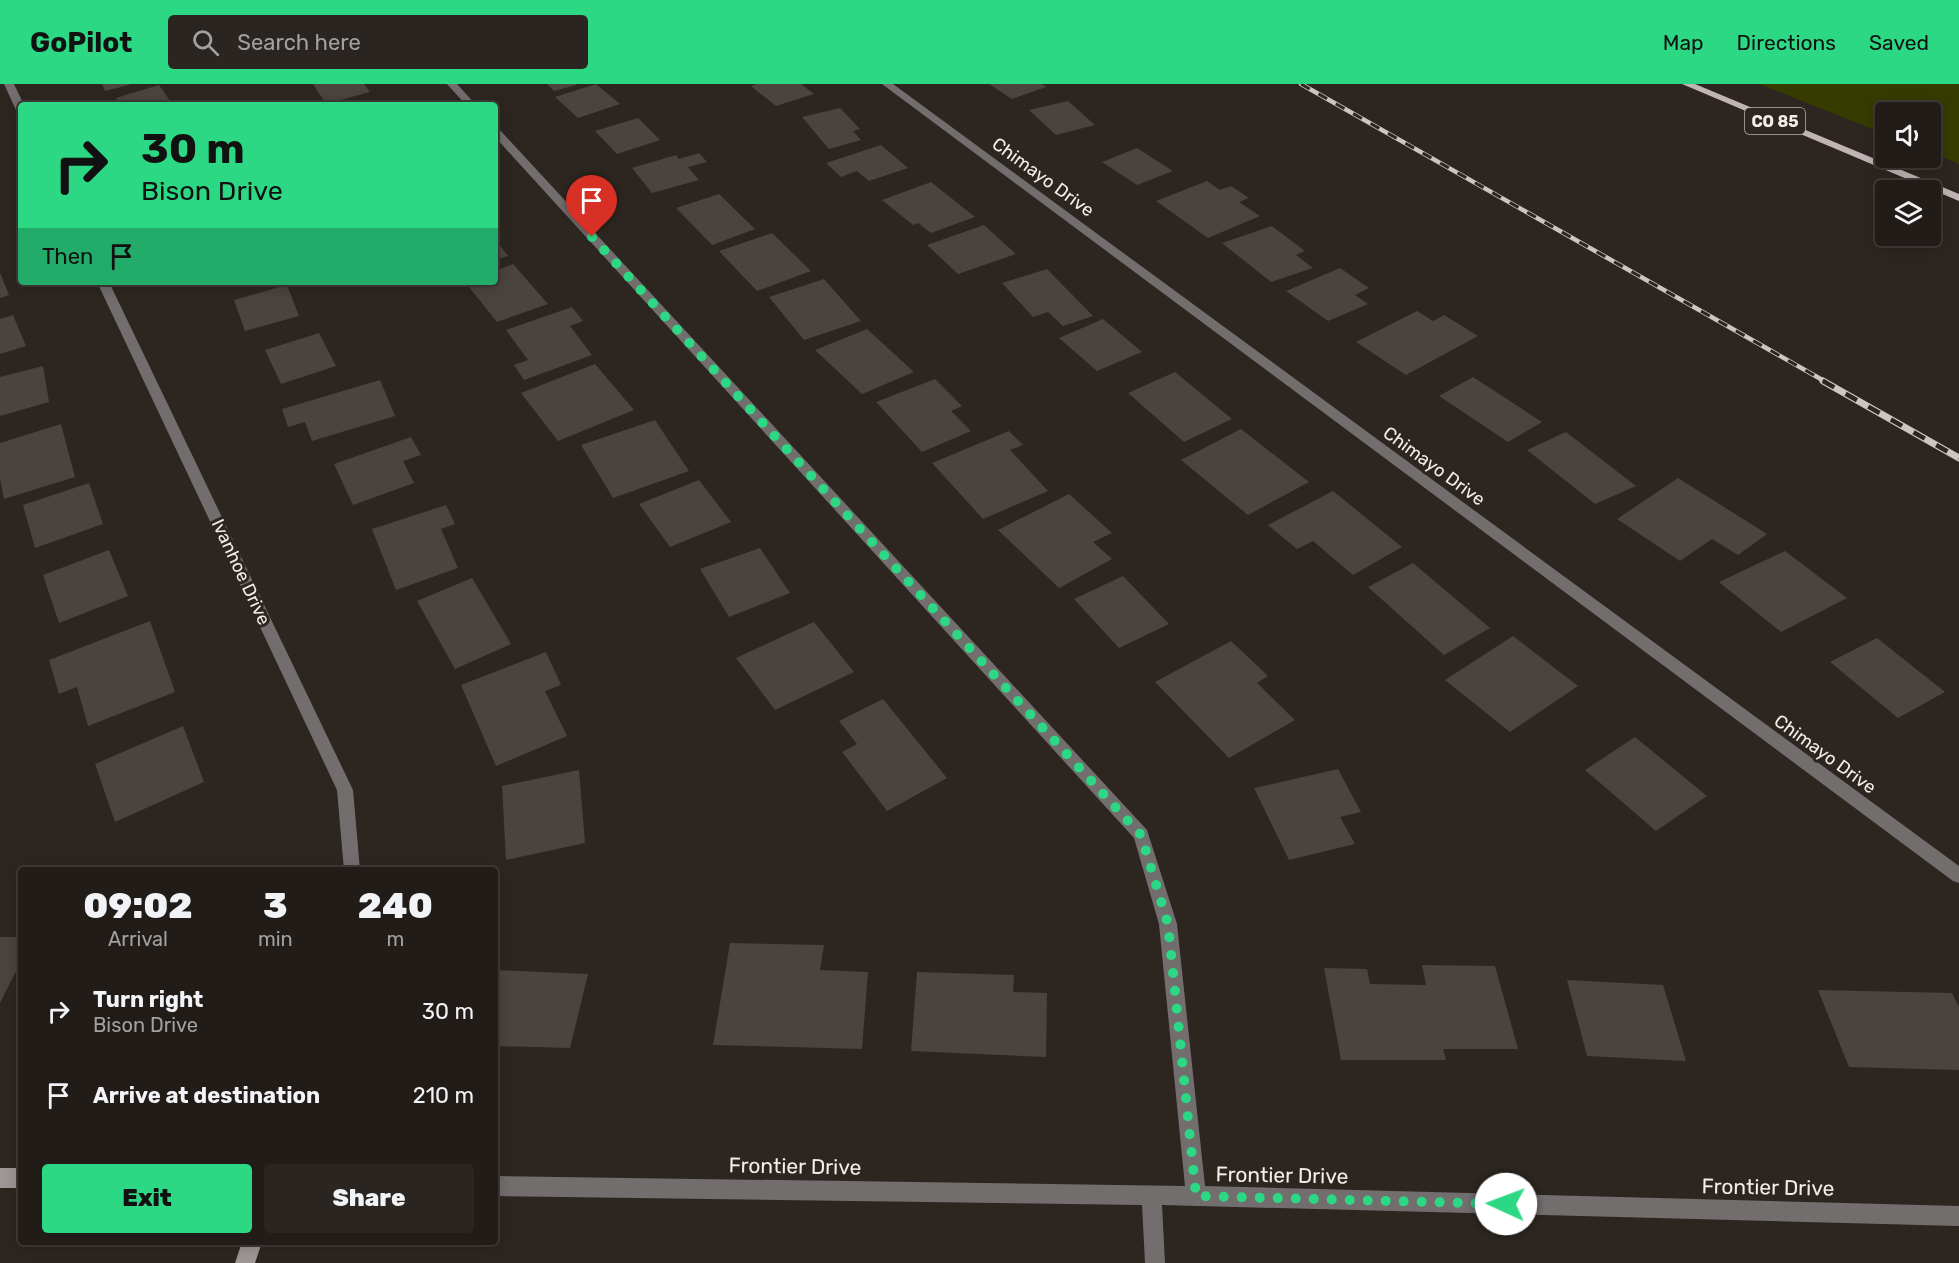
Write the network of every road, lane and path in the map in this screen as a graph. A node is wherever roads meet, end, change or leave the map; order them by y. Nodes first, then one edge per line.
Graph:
1 (9, 84) edge
2 (452, 84) edge
3 (887, 84) edge
4 (1687, 84) edge
5 (468, 102) edge
6 (18, 104) edge
7 (498, 134) edge
8 (1959, 198) edge
9 (104, 285) edge
10 (352, 867) edge
11 (1959, 876) edge
12 (0, 1178) edge
13 (18, 1178) edge
14 (498, 1186) edge
15 (1151, 1196) junction
16 (1196, 1196) junction
17 (1959, 1216) edge
18 (251, 1245) edge
19 (245, 1263) edge
20 (1155, 1263) edge

1 - 6 street
2 - 5 street
3 - 11 street, Chimayo Drive
4 - 8 main road, CO 85
7 - 16 street
9 - 10 street, Ivanhoe Drive
12 - 13 street
14 - 15 street, Frontier Drive
15 - 16 street, Frontier Drive
15 - 20 street
16 - 17 street, Frontier Drive
18 - 19 street

